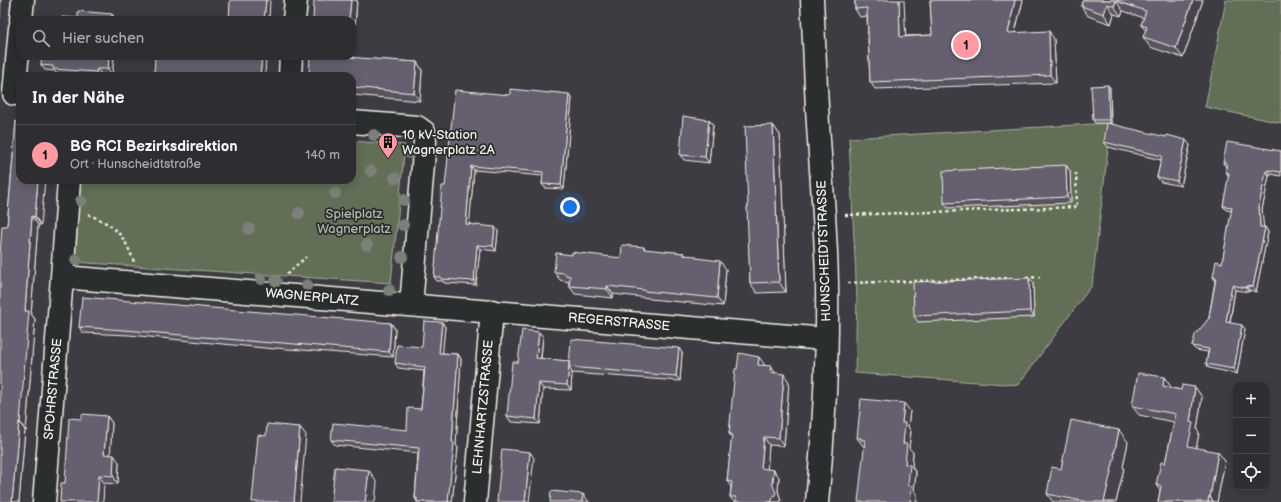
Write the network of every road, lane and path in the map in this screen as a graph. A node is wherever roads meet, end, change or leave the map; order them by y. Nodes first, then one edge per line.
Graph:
1 (22, 0) edge
2 (296, 0) edge
3 (812, 0) edge
4 (21, 16) edge
5 (294, 16) edge
6 (16, 57) edge
7 (291, 60) edge
8 (290, 72) edge
9 (11, 93) edge
10 (356, 122) edge
11 (1076, 173) dead end
12 (69, 184) edge
13 (86, 213) dead end
14 (824, 216) junction
15 (306, 257) dead end
16 (135, 263) dead end
17 (285, 276) dead end
18 (62, 277) junction
19 (1040, 277) dead end
20 (1016, 278) edge
21 (1024, 278) edge
22 (827, 284) junction
23 (412, 305) junction
24 (492, 311) junction
25 (826, 339) junction
26 (44, 502) edge
27 (475, 502) edge
28 (817, 502) edge

1 - 4 street
2 - 5 street
3 - 14 street, HUNSCHEIDTSTRASSE
6 - 9 street
7 - 8 street
10 - 23 street
11 - 14 path
12 - 18 street
13 - 16 path
14 - 22 street, HUNSCHEIDTSTRASSE
15 - 17 path
18 - 23 street, WAGNERPLATZ
18 - 26 street, SPOHRSTRASSE
19 - 21 path
20 - 22 path
22 - 25 street, HUNSCHEIDTSTRASSE
23 - 24 street, REGERSTRASSE
24 - 25 street, REGERSTRASSE
24 - 27 street, LEHNHARTZSTRASSE
25 - 28 street, HUNSCHEIDTSTRASSE

